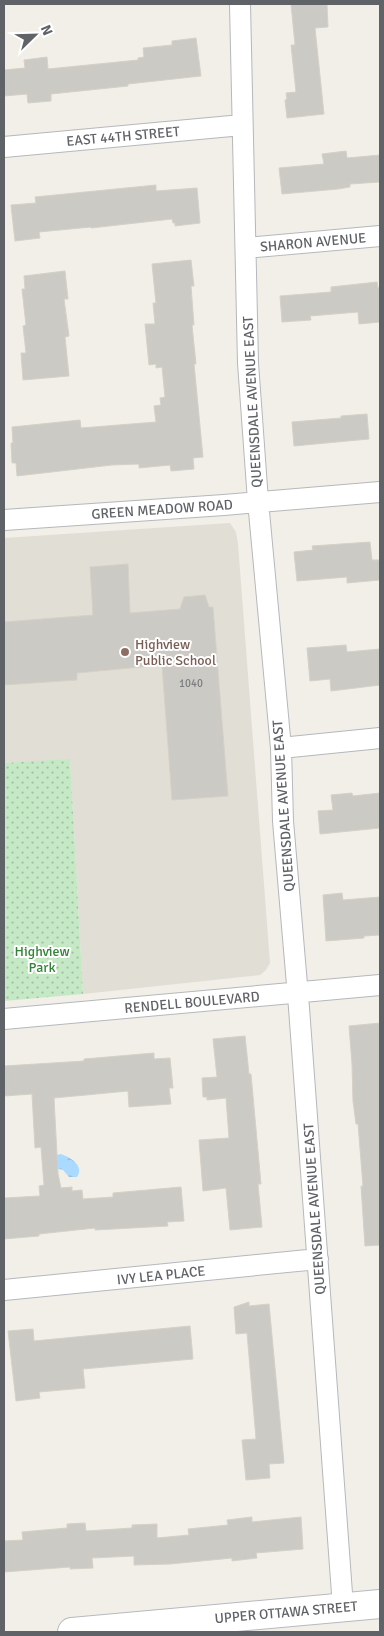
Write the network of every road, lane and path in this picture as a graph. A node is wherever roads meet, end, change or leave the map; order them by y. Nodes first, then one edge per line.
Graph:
1 (240, 4) edge
2 (242, 125) junction
3 (4, 147) edge
4 (380, 236) edge
5 (246, 248) junction
6 (380, 492) edge
7 (258, 501) junction
8 (4, 520) edge
9 (380, 738) edge
10 (281, 748) junction
11 (380, 985) edge
12 (298, 993) junction
13 (4, 1019) edge
14 (318, 1259) junction
15 (4, 1290) edge
16 (380, 1604) edge
17 (343, 1607) junction
18 (72, 1632) edge

1 - 2 street, QUEENSDALE AVENUE EAST
2 - 3 street, EAST 44TH STREET
2 - 5 street, QUEENSDALE AVENUE EAST
4 - 5 street, SHARON AVENUE
5 - 7 street, QUEENSDALE AVENUE EAST
6 - 7 street, GREEN MEADOW ROAD
7 - 8 street, GREEN MEADOW ROAD
7 - 10 street, QUEENSDALE AVENUE EAST
9 - 10 street
10 - 12 street, QUEENSDALE AVENUE EAST
11 - 12 street, RENDELL BOULEVARD
12 - 13 street, RENDELL BOULEVARD
12 - 14 street, QUEENSDALE AVENUE EAST
14 - 15 street, IVY LEA PLACE
14 - 17 street, QUEENSDALE AVENUE EAST
16 - 17 main road, UPPER OTTAWA STREET
17 - 18 main road, UPPER OTTAWA STREET

